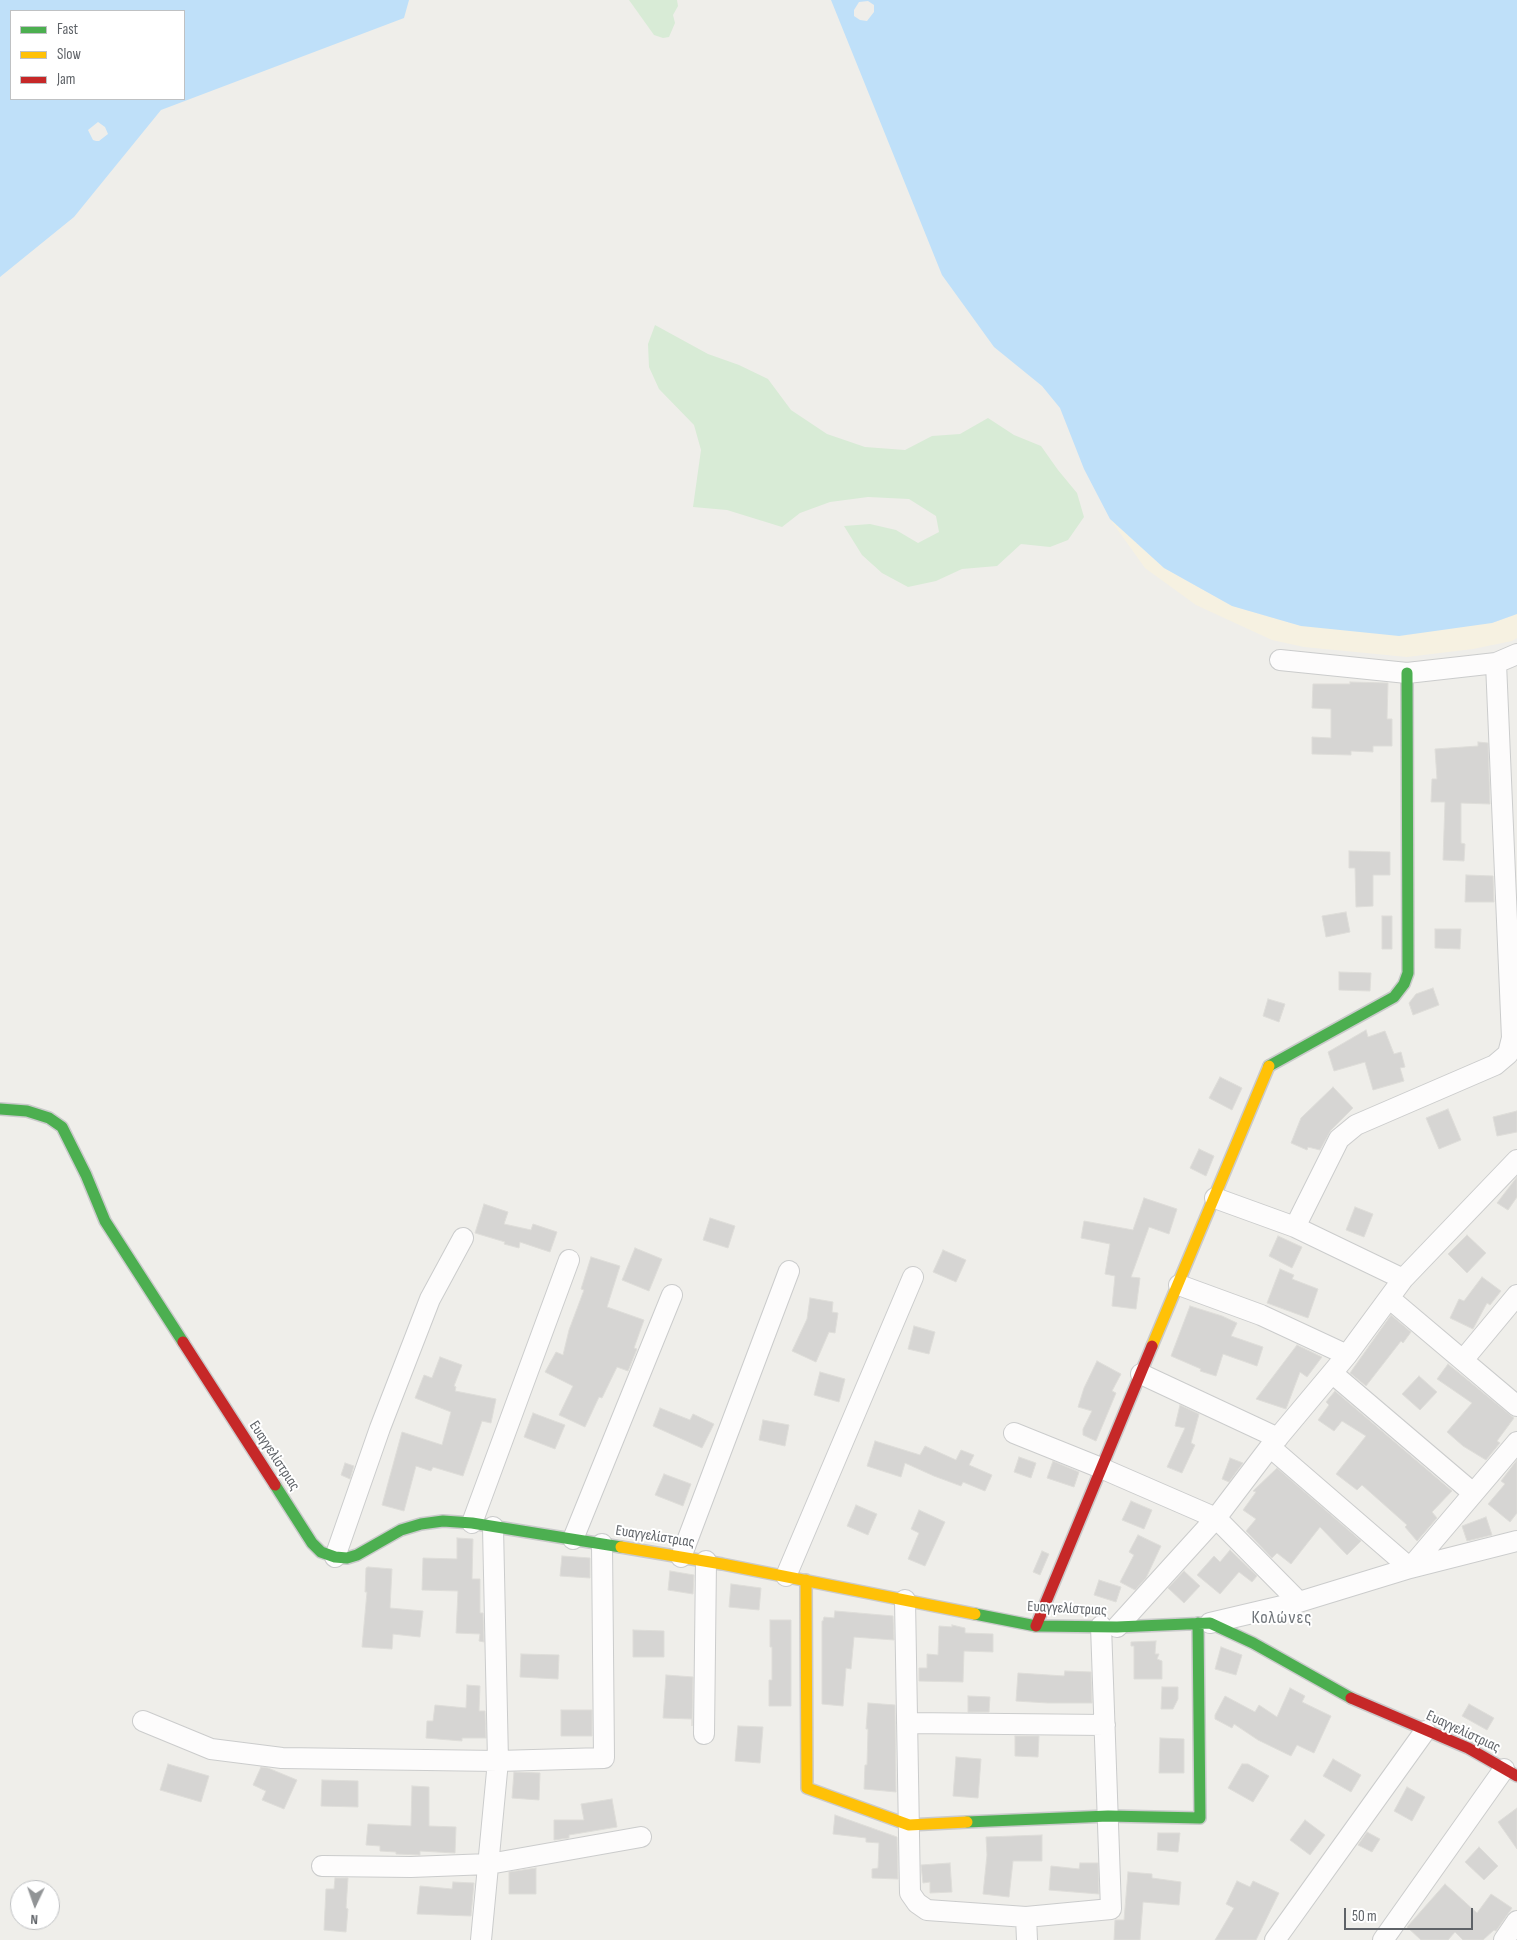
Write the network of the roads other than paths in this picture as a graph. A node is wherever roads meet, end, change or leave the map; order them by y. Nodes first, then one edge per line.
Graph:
1 (1517, 654) edge
2 (1280, 660) dead end
3 (1496, 663) junction
4 (1407, 673) junction
5 (0, 1109) edge
6 (1517, 1160) edge
7 (1215, 1198) junction
8 (1295, 1227) junction
9 (464, 1238) dead end
10 (568, 1260) dead end
11 (789, 1271) dead end
12 (913, 1278) dead end
13 (1403, 1279) junction
14 (1179, 1284) junction
15 (672, 1295) dead end
16 (1517, 1295) edge
17 (1389, 1298) junction
18 (1346, 1355) junction
19 (1463, 1360) junction
20 (1332, 1373) junction
21 (1141, 1374) junction
22 (1517, 1406) edge
23 (1014, 1434) dead end
24 (1517, 1442) edge
25 (1274, 1443) junction
26 (1100, 1468) junction
27 (1473, 1494) junction
28 (1216, 1518) junction
29 (472, 1523) junction
30 (493, 1527) junction
31 (573, 1540) junction
32 (1517, 1541) edge
33 (602, 1544) junction
34 (335, 1557) junction
35 (680, 1557) junction
36 (706, 1561) junction
37 (1410, 1568) junction
38 (786, 1576) junction
39 (806, 1580) junction
40 (905, 1600) junction
41 (1299, 1602) junction
42 (1204, 1623) junction
43 (1036, 1626) junction
44 (1109, 1626) junction
45 (142, 1721) dead end
46 (907, 1723) junction
47 (1105, 1725) junction
48 (1425, 1731) junction
49 (704, 1734) dead end
50 (498, 1761) junction
51 (1511, 1772) edge
52 (1108, 1816) junction
53 (909, 1825) junction
54 (641, 1837) dead end
55 (489, 1864) junction
56 (322, 1866) dead end
57 (1026, 1917) junction
58 (1517, 1921) edge
59 (481, 1940) edge
60 (1027, 1940) edge
61 (1275, 1940) edge
62 (1383, 1940) edge
63 (1504, 1940) edge

1 - 3 street
2 - 4 street
3 - 4 street
3 - 8 street
4 - 7 street
5 - 34 street, Ευαγγελίστριας
6 - 13 street
7 - 8 street
7 - 14 street
8 - 13 street
9 - 34 street
10 - 29 street
11 - 35 street
12 - 38 street
13 - 17 street
14 - 18 street
14 - 21 street
15 - 31 street
16 - 19 street
17 - 18 street
17 - 19 street
18 - 20 street
19 - 22 street
20 - 25 street
20 - 27 street
21 - 25 street
21 - 26 street
23 - 26 street
24 - 27 street
25 - 28 street
25 - 37 street
26 - 28 street
26 - 43 street
27 - 37 street
28 - 41 street
28 - 44 street
29 - 30 street, Ευαγγελίστριας
29 - 34 street, Ευαγγελίστριας
30 - 31 street, Ευαγγελίστριας
30 - 50 street
31 - 33 street, Ευαγγελίστριας
32 - 37 street
33 - 35 street, Ευαγγελίστριας
33 - 50 street
35 - 36 street, Ευαγγελίστριας
36 - 38 street, Ευαγγελίστριας
36 - 49 street
37 - 41 street
38 - 39 street, Ευαγγελίστριας
39 - 40 street, Ευαγγελίστριας
39 - 53 street
40 - 43 street, Ευαγγελίστριας
40 - 46 street
41 - 42 street
42 - 44 street, Ευαγγελίστριας
42 - 48 street, Ευαγγελίστριας
42 - 52 street
43 - 44 street, Ευαγγελίστριας
44 - 47 street
45 - 50 street
46 - 47 street
46 - 53 street
47 - 52 street
48 - 51 street, Ευαγγελίστριας
48 - 61 street
50 - 55 street
51 - 62 street
52 - 53 street
52 - 57 street
53 - 57 street
54 - 55 street
55 - 56 street
55 - 59 street
57 - 60 street
58 - 63 street

